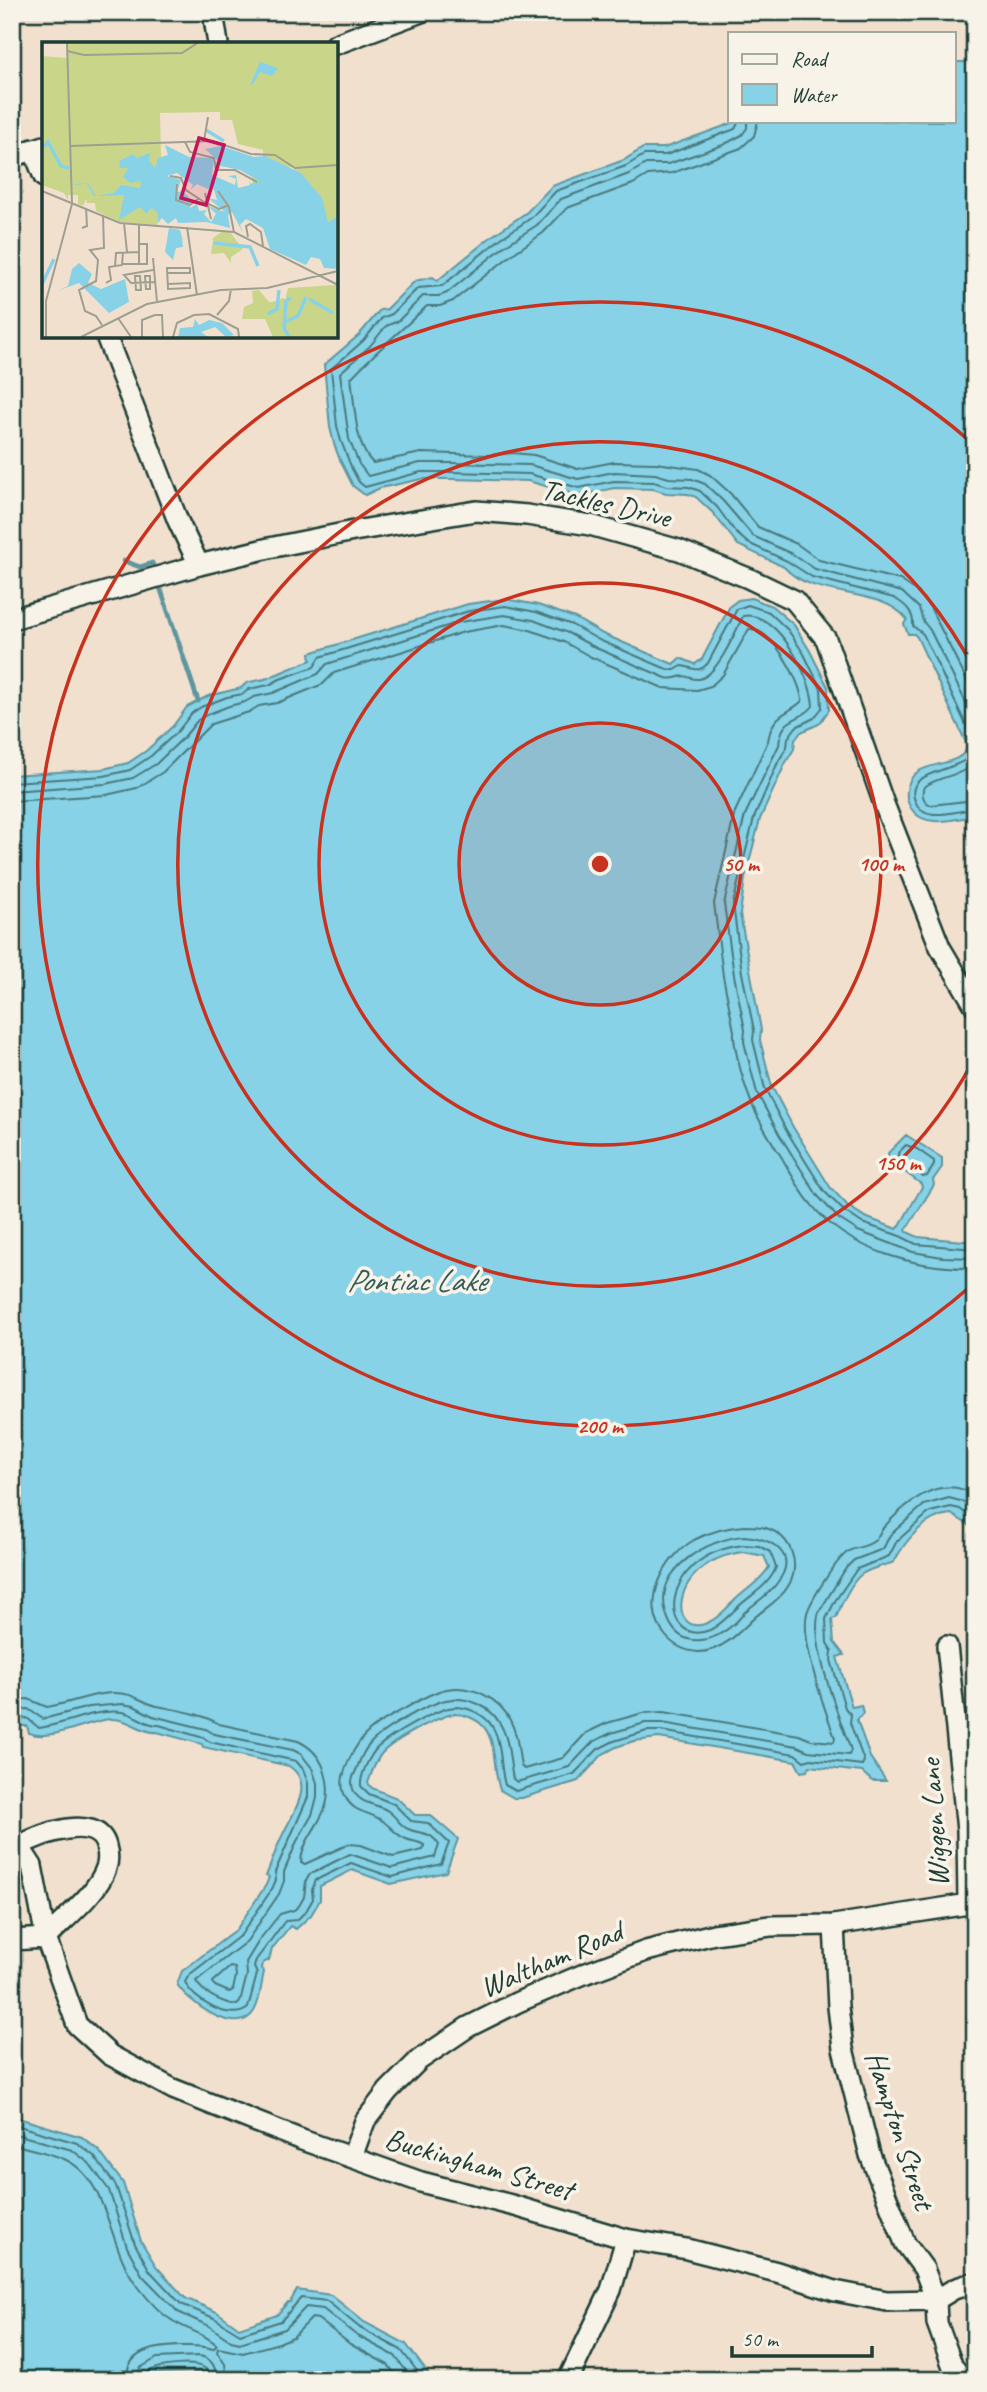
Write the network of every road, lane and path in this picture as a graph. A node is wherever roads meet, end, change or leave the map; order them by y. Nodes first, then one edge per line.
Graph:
1 (213, 12) edge
2 (421, 12) edge
3 (218, 42) edge
4 (338, 43) edge
5 (39, 148) edge
6 (12, 157) edge
7 (42, 165) edge
8 (107, 338) edge
9 (199, 565) junction
10 (12, 619) edge
11 (974, 1005) edge
12 (947, 1646) dead end
13 (15, 1843) edge
14 (972, 1903) edge
15 (834, 1925) junction
16 (46, 1938) junction
17 (12, 1940) edge
18 (352, 2157) junction
19 (626, 2239) junction
20 (975, 2282) edge
21 (936, 2300) junction
22 (953, 2376) edge
23 (568, 2380) edge

1 - 3 street
2 - 4 street
5 - 6 street
5 - 7 street
8 - 9 street
9 - 10 street, Tackles Drive
9 - 11 street, Tackles Drive
12 - 14 street, Wiggen Lane
13 - 16 street, Buckingham Street
13 - 16 street
14 - 15 street, Wiggen Lane
15 - 18 street, Waltham Road
15 - 21 street, Hampton Street
16 - 17 street
16 - 18 street, Buckingham Street
18 - 19 street, Buckingham Street
19 - 21 street, Buckingham Street
19 - 23 street
20 - 21 street, Buckingham Street
21 - 22 street, Hampton Street

